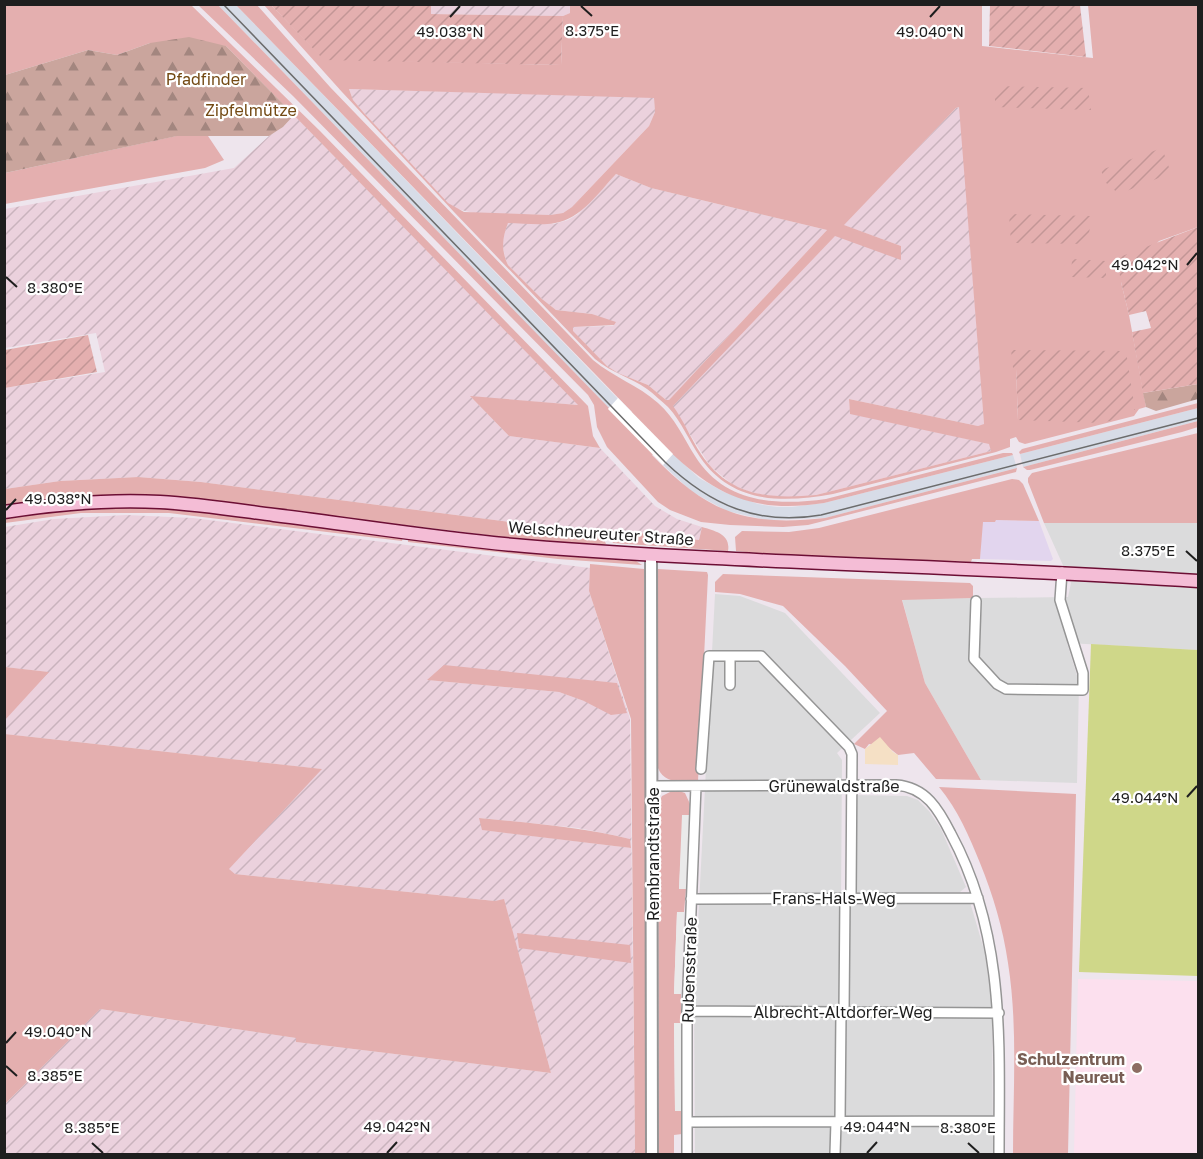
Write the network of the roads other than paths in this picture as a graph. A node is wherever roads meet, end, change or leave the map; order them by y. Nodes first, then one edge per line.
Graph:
1 (4, 512) edge
2 (651, 554) junction
3 (1062, 572) junction
4 (1198, 581) edge
5 (976, 601) dead end
6 (730, 656) junction
7 (730, 685) dead end
8 (701, 769) dead end
9 (653, 786) junction
10 (696, 786) junction
11 (852, 786) junction
12 (848, 897) junction
13 (978, 898) junction
14 (691, 899) junction
15 (687, 1011) junction
16 (843, 1012) junction
17 (999, 1013) junction
18 (999, 1121) junction
19 (687, 1122) junction
20 (838, 1122) junction
21 (652, 1155) edge
22 (687, 1155) edge
23 (835, 1155) edge
24 (999, 1155) edge

1 - 2 main road, Welschneureuter Straße
2 - 3 main road, Welschneureuter Straße
2 - 9 street, Rembrandtstraße
3 - 4 main road, Welschneureuter Straße
3 - 5 street
6 - 7 street
6 - 8 street
6 - 11 street
9 - 10 street, Grünewaldstraße
9 - 21 street, Rembrandtstraße
10 - 11 street, Grünewaldstraße
10 - 14 street, Rubensstraße
11 - 12 street
11 - 13 street, Grünewaldstraße
12 - 13 street, Frans-Hals-Weg
12 - 14 street, Frans-Hals-Weg
12 - 16 street
13 - 17 street, Grünewaldstraße
14 - 15 street, Rubensstraße
15 - 16 street, Albrecht-Altdorfer-Weg
15 - 19 street, Rubensstraße
16 - 17 street, Albrecht-Altdorfer-Weg
16 - 20 street
17 - 18 street, Grünewaldstraße
18 - 20 street
18 - 24 street, Grünewaldstraße
19 - 20 street
19 - 22 street, Rubensstraße
20 - 23 street

